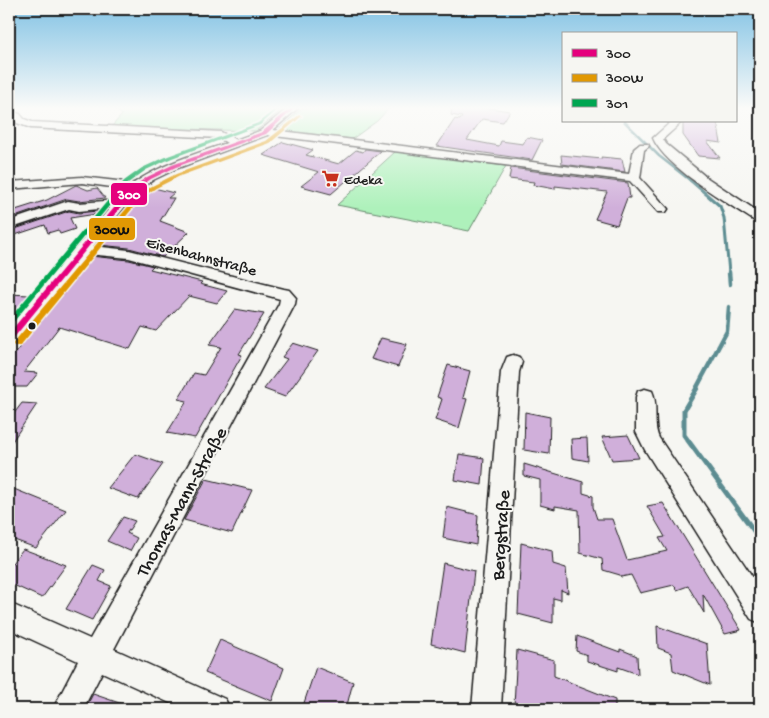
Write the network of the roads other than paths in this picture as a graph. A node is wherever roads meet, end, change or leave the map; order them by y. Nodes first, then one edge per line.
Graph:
1 (232, 142) edge
2 (242, 142) edge
3 (342, 142) edge
4 (658, 142) edge
5 (236, 144) junction
6 (644, 146) dead end
7 (634, 178) junction
8 (97, 182) junction
9 (9, 185) edge
10 (135, 187) junction
11 (119, 204) junction
12 (68, 205) junction
13 (662, 209) dead end
14 (760, 218) edge
15 (9, 225) edge
16 (82, 249) junction
17 (284, 294) joint
18 (9, 338) edge
19 (513, 362) dead end
20 (645, 397) dead end
21 (760, 610) edge
22 (9, 616) edge
23 (96, 656) junction
24 (67, 709) edge
25 (215, 709) edge
26 (486, 709) edge

1 - 5 street
2 - 5 street
3 - 7 street
4 - 14 street
5 - 10 street
6 - 7 street
7 - 13 street
8 - 9 street
8 - 10 street
8 - 12 street
10 - 11 street
11 - 12 street
11 - 16 street
12 - 15 street
16 - 17 street, Eisenbahnstraße
16 - 18 street
17 - 23 street, Thomas-Mann-Straße
19 - 26 street, Bergstraße
20 - 21 street
22 - 23 street
23 - 24 street, Thomas-Mann-Straße
23 - 25 street

